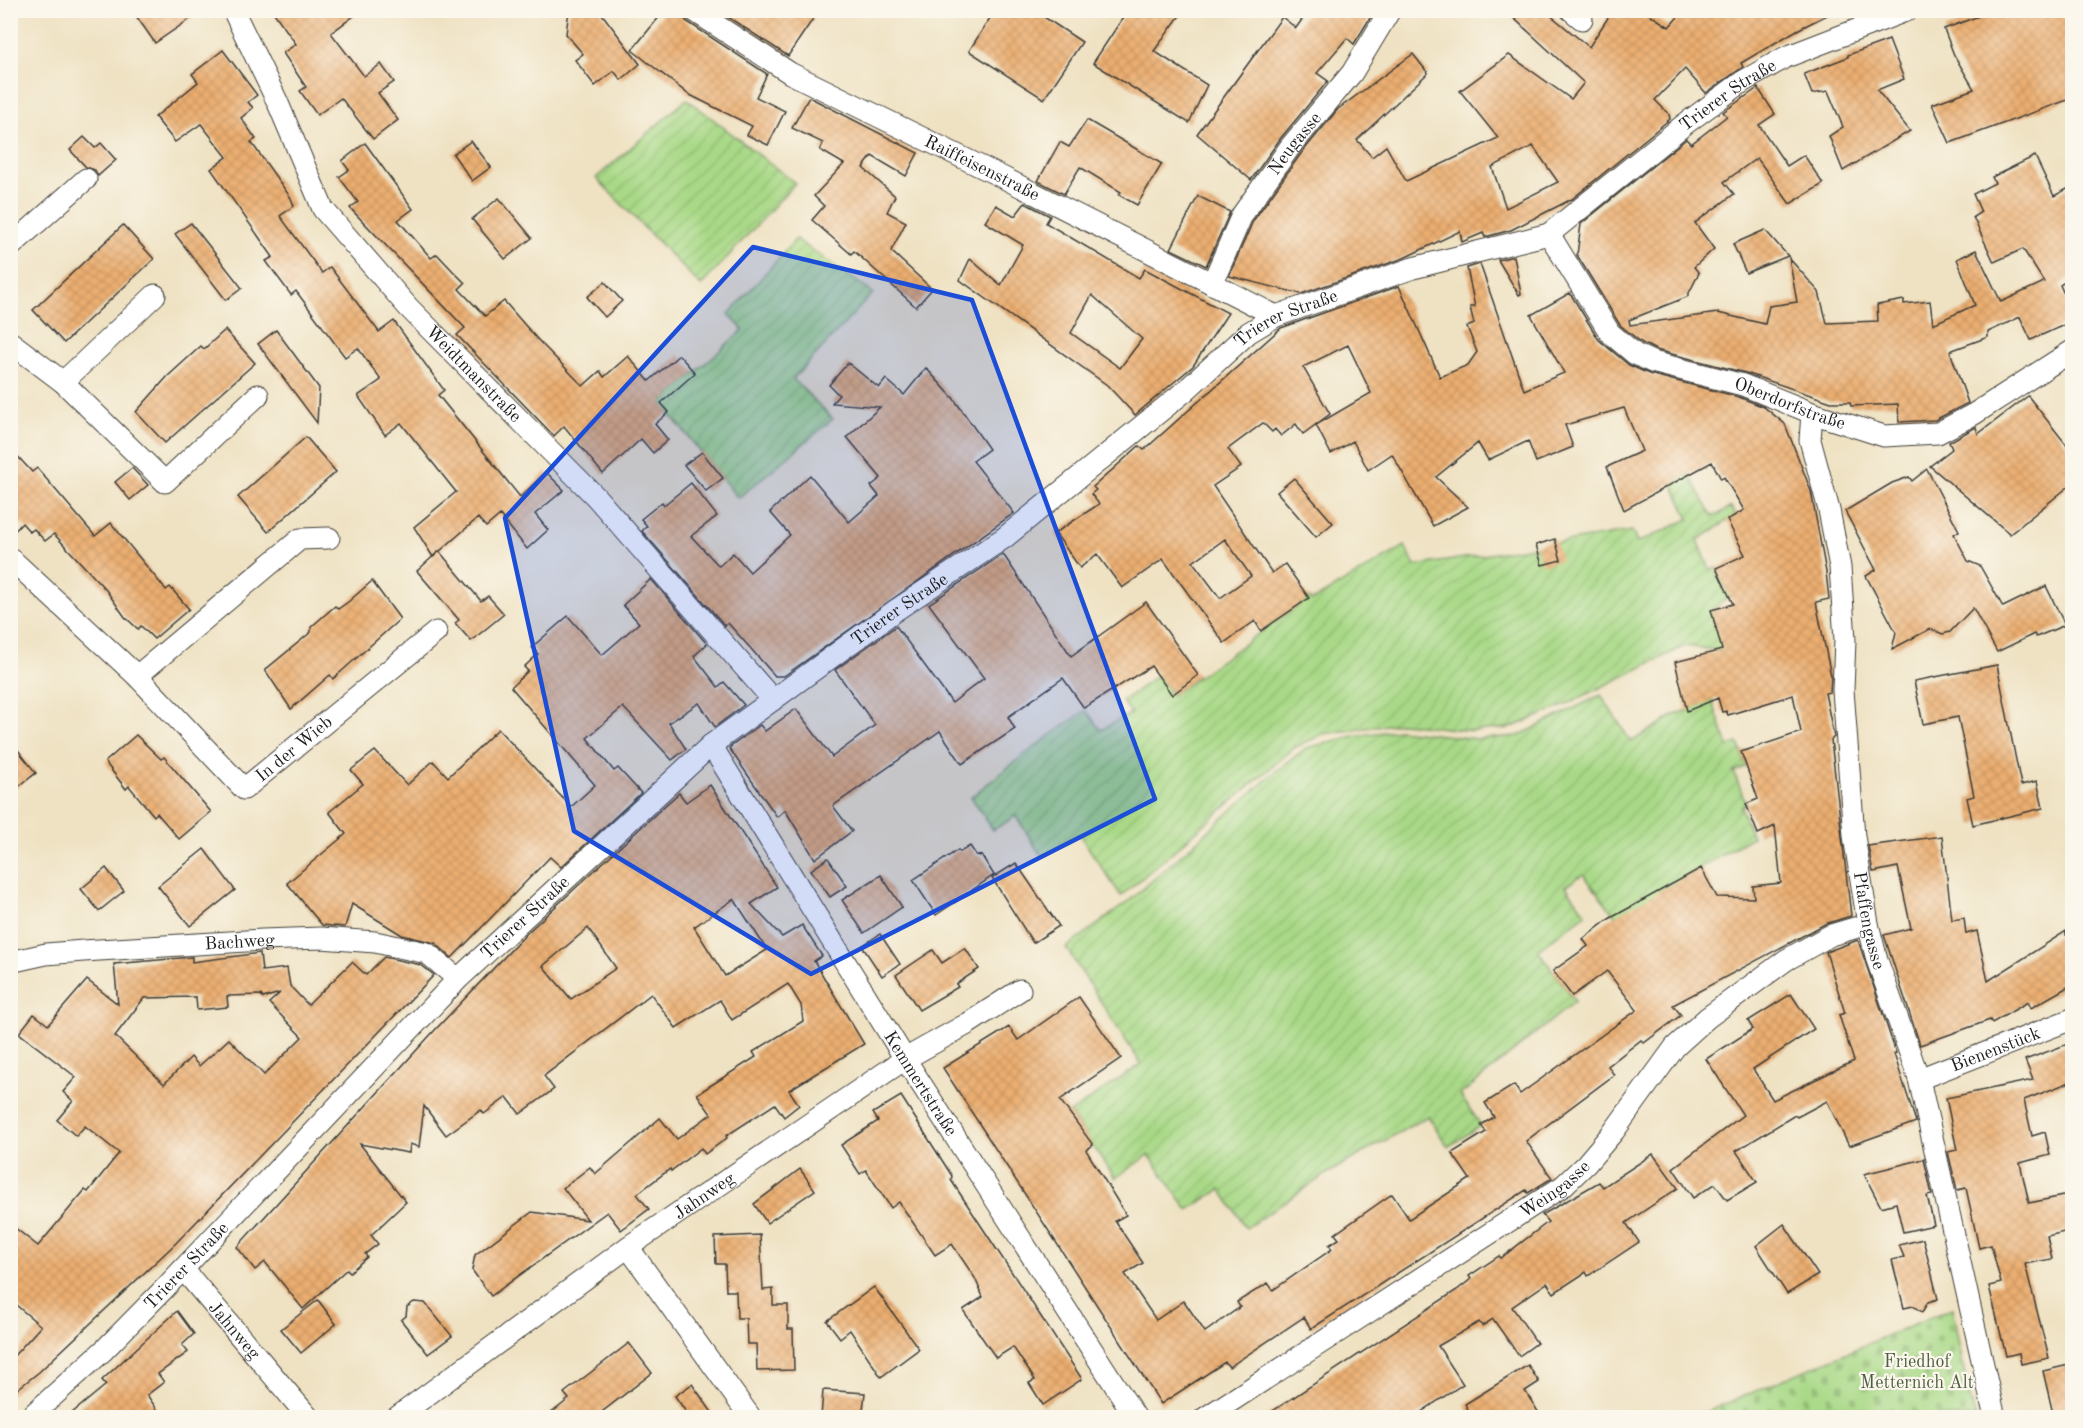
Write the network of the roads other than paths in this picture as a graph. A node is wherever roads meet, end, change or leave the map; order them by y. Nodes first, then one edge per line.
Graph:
1 (232, 10) edge
2 (693, 10) edge
3 (1390, 10) edge
4 (1908, 10) edge
5 (86, 179) dead end
6 (1549, 234) junction
7 (10, 247) edge
8 (1212, 284) junction
9 (155, 296) dead end
10 (1276, 316) junction
11 (10, 342) edge
12 (2073, 351) edge
13 (63, 382) junction
14 (258, 395) dead end
15 (1812, 413) junction
16 (329, 538) dead end
17 (10, 558) edge
18 (436, 633) dead end
19 (137, 676) junction
20 (773, 700) junction
21 (711, 745) junction
22 (1868, 924) junction
23 (10, 962) edge
24 (458, 979) junction
25 (1020, 990) dead end
26 (2073, 1019) edge
27 (906, 1059) junction
28 (1919, 1079) junction
29 (628, 1247) junction
30 (183, 1269) junction
31 (29, 1418) edge
32 (309, 1418) edge
33 (396, 1418) edge
34 (752, 1418) edge
35 (1136, 1418) edge
36 (1205, 1418) edge
37 (1995, 1418) edge

1 - 20 street, Weidtmanstraße
2 - 8 street, Raiffeisenstraße
3 - 8 street, Neugasse
4 - 6 street, Trierer Straße
5 - 7 street
6 - 10 street, Trierer Straße
6 - 15 street, Oberdorfstraße
8 - 10 street, Raiffeisenstraße
9 - 13 street
10 - 20 street, Trierer Straße
11 - 13 street
12 - 15 street, Oberdorfstraße
13 - 14 street
15 - 22 street, Pfaffengasse
16 - 19 street
17 - 19 street, In der Wieb
18 - 19 street, In der Wieb
20 - 21 street, Trierer Straße
21 - 24 street, Trierer Straße
21 - 27 street, Kemmertstraße
22 - 28 street, Pfaffengasse
22 - 36 street, Weingasse
23 - 24 street, Bachweg
24 - 30 street, Trierer Straße
25 - 27 street, Jahnweg
26 - 28 street, Bienenstück
27 - 29 street, Jahnweg
27 - 35 street, Kemmertstraße
28 - 37 street, Pfaffengasse
29 - 33 street, Jahnweg
29 - 34 street
30 - 31 street, Trierer Straße
30 - 32 street, Jahnweg

